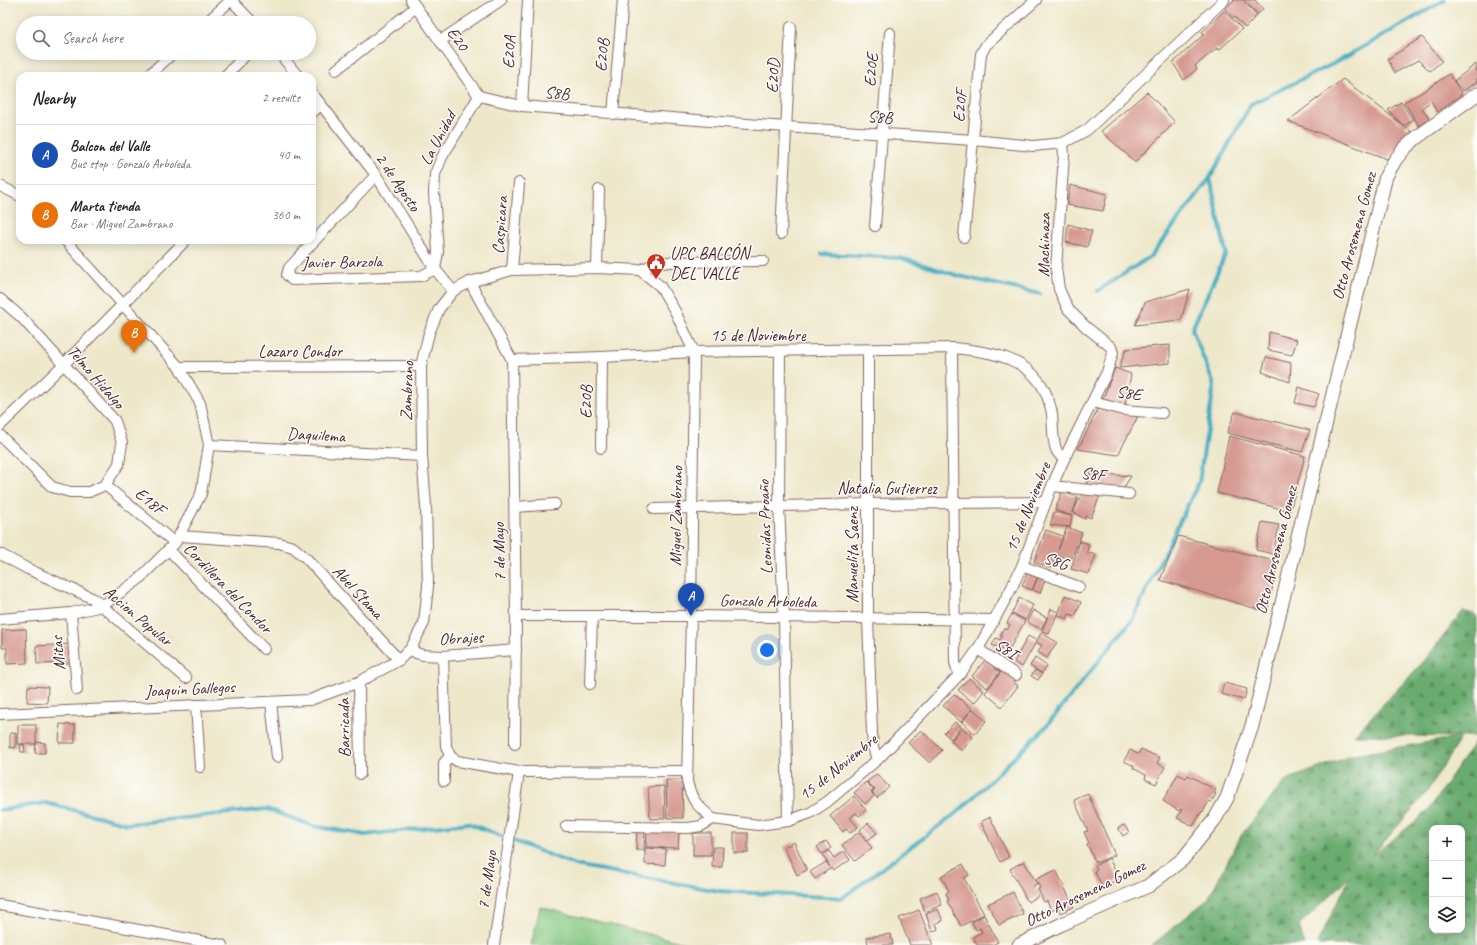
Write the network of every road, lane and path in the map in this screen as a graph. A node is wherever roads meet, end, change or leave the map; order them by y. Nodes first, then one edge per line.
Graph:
1 (231, 0) edge
2 (501, 0) edge
3 (528, 0) edge
4 (623, 0) edge
5 (1036, 0) edge
6 (1224, 0) edge
7 (413, 3) edge
8 (214, 16) edge
9 (246, 16) edge
10 (791, 27) dead end
11 (890, 33) dead end
12 (440, 41) junction
13 (165, 60) edge
14 (241, 60) edge
15 (285, 60) edge
16 (336, 70) dead end
17 (152, 72) edge
18 (229, 72) edge
19 (295, 72) edge
20 (1477, 94) edge
21 (479, 96) junction
22 (316, 98) edge
23 (321, 104) junction
24 (522, 106) junction
25 (316, 109) edge
26 (613, 114) junction
27 (786, 127) junction
28 (882, 134) junction
29 (973, 140) junction
30 (1063, 143) junction
31 (376, 175) junction
32 (519, 183) dead end
33 (0, 186) edge
34 (599, 190) dead end
35 (16, 193) edge
36 (875, 226) dead end
37 (781, 234) dead end
38 (964, 237) dead end
39 (316, 239) edge
40 (69, 244) edge
41 (182, 244) edge
42 (311, 244) edge
43 (763, 261) dead end
44 (597, 268) junction
45 (435, 269) junction
46 (512, 270) junction
47 (640, 270) junction
48 (470, 282) junction
49 (453, 291) junction
50 (0, 299) edge
51 (123, 304) junction
52 (952, 348) junction
53 (868, 350) junction
54 (780, 351) junction
55 (694, 352) junction
56 (602, 357) junction
57 (512, 360) junction
58 (64, 364) junction
59 (421, 366) junction
60 (179, 367) junction
61 (1093, 402) junction
62 (1162, 413) dead end
63 (0, 426) edge
64 (0, 435) edge
65 (209, 445) junction
66 (601, 448) dead end
67 (422, 456) junction
68 (1064, 459) junction
69 (105, 485) junction
70 (1052, 486) junction
71 (1129, 494) dead end
72 (1046, 502) junction
73 (555, 504) dead end
74 (868, 504) junction
75 (953, 504) junction
76 (779, 505) junction
77 (515, 507) junction
78 (692, 508) junction
79 (654, 509) dead end
80 (175, 543) junction
81 (0, 554) edge
82 (1022, 566) junction
83 (1079, 587) dead end
84 (102, 606) junction
85 (70, 613) junction
86 (516, 616) junction
87 (691, 616) junction
88 (592, 617) junction
89 (784, 618) junction
90 (868, 618) junction
91 (0, 619) edge
92 (955, 620) junction
93 (994, 620) junction
94 (411, 648) junction
95 (264, 649) dead end
96 (978, 649) junction
97 (516, 650) junction
98 (443, 656) junction
99 (399, 660) junction
100 (961, 673) junction
101 (376, 674) joint
102 (1016, 675) dead end
103 (186, 678) dead end
104 (360, 682) junction
105 (590, 684) dead end
106 (77, 690) dead end
107 (272, 702) junction
108 (196, 705) junction
109 (0, 714) edge
110 (515, 744) dead end
111 (450, 756) junction
112 (277, 757) dead end
113 (877, 760) junction
114 (200, 767) dead end
115 (687, 771) junction
116 (520, 772) junction
117 (360, 774) dead end
118 (444, 781) dead end
119 (713, 819) junction
120 (788, 821) junction
121 (566, 826) dead end
122 (0, 905) edge
123 (222, 945) edge
124 (494, 945) edge
125 (1019, 945) edge

1 - 8 street
1 - 9 street
2 - 12 street
3 - 24 street, E20A
4 - 26 street, E20B
5 - 29 street, E20F
6 - 30 street, S8B
7 - 12 street, E20
7 - 16 street
10 - 27 street, E20D
11 - 28 street, E20E
12 - 21 street, E20
13 - 17 street
14 - 18 street
15 - 19 street
20 - 125 street, Otto Arosemena Gomez
21 - 24 street, S8B
21 - 45 street, La Unidad
22 - 23 street, 2 de Agosto
23 - 25 street
23 - 31 street, 2 de Agosto
24 - 26 street, S8B
26 - 27 street, S8B
27 - 28 street, S8B
27 - 37 street, E20D
28 - 29 street, S8B
28 - 36 street, E20E
29 - 30 street, S8B
29 - 38 street, E20F
30 - 61 street, Machinaza
31 - 39 street, Javier Barzola
31 - 45 street, 2 de Agosto
32 - 46 street, Caspicara
33 - 35 street
34 - 44 street
40 - 51 street
41 - 51 street
42 - 45 street, Javier Barzola
43 - 47 street, Zambrano
44 - 46 street, Zambrano
44 - 47 street, Zambrano
45 - 49 street, 2 de Agosto
46 - 48 street, Zambrano
47 - 55 street, Miguel Zambrano
48 - 49 street, Zambrano
48 - 57 street
49 - 59 street, Zambrano
50 - 58 street, Telmo Hidalgo
51 - 58 street
51 - 60 street
52 - 53 street, 15 de Noviembre
52 - 68 street, 15 de Noviembre
52 - 75 street, Natalia Gutierrez
53 - 54 street, 15 de Noviembre
53 - 74 street, Manuelita Saenz
54 - 55 street, 15 de Noviembre
54 - 76 street, Leonidas Proaño
55 - 56 street, 15 de Noviembre
55 - 78 street, Miguel Zambrano
56 - 57 street, 15 de Noviembre
56 - 66 street, E20B
57 - 77 street, 7 de Mayo
58 - 63 street
58 - 69 street, Telmo Hidalgo
59 - 60 street, Lazaro Condor
59 - 67 street, Zambrano
60 - 65 street
61 - 62 street, S8E
61 - 68 street, Machinaza
64 - 69 street
65 - 67 street, Daquilema
65 - 80 street
67 - 94 street, Zambrano
68 - 70 street, 15 de Noviembre
69 - 80 street, E18F
70 - 71 street, S8F
70 - 72 street, 15 de Noviembre
72 - 75 street, Natalia Gutierrez
72 - 82 street, 15 de Noviembre
73 - 77 street
74 - 75 street, Natalia Gutierrez
74 - 76 street, Natalia Gutierrez
74 - 90 street, Manuelita Saenz
75 - 92 street, Natalia Gutierrez
76 - 78 street, Natalia Gutierrez
76 - 89 street, Leonidas Proaño
77 - 86 street, 7 de Mayo
78 - 79 street, Natalia Gutierrez
78 - 87 street, Miguel Zambrano
80 - 84 street
80 - 95 street, Cordillera del Condor
80 - 99 street, Abel Stama
81 - 84 street, Accion Popular
82 - 83 street, S8G
82 - 93 street, 15 de Noviembre
84 - 85 street
84 - 103 street, Accion Popular
85 - 91 street
85 - 106 street, Mitas
86 - 88 street, Gonzalo Arboleda
86 - 97 street, 7 de Mayo
87 - 88 street, Gonzalo Arboleda
87 - 89 street, Gonzalo Arboleda
87 - 115 street, Miguel Zambrano
88 - 105 street
89 - 90 street, Gonzalo Arboleda
89 - 120 street, Leonidas Proaño
90 - 92 street, Gonzalo Arboleda
90 - 113 street, Manuelita Saenz
92 - 93 street, Gonzalo Arboleda
92 - 100 street, Natalia Gutierrez
93 - 96 street, 15 de Noviembre
94 - 98 street, Obrajes
94 - 99 street, Zambrano
96 - 100 street, 15 de Noviembre
96 - 102 street, S8I
97 - 98 street, Obrajes
97 - 110 street, 7 de Mayo
98 - 111 street
99 - 101 street, Zambrano
100 - 113 street, 15 de Noviembre
101 - 104 street, Joaquin Gallegos
104 - 107 street, Joaquin Gallegos
104 - 117 street, Barricada
107 - 108 street, Joaquin Gallegos
107 - 112 street
108 - 109 street, Joaquin Gallegos
108 - 114 street
111 - 116 street
111 - 118 street
113 - 120 street, 15 de Noviembre
115 - 116 street
115 - 119 street, Miguel Zambrano
116 - 124 street, 7 de Mayo
119 - 120 street, 15 de Noviembre
119 - 121 street
122 - 123 street

